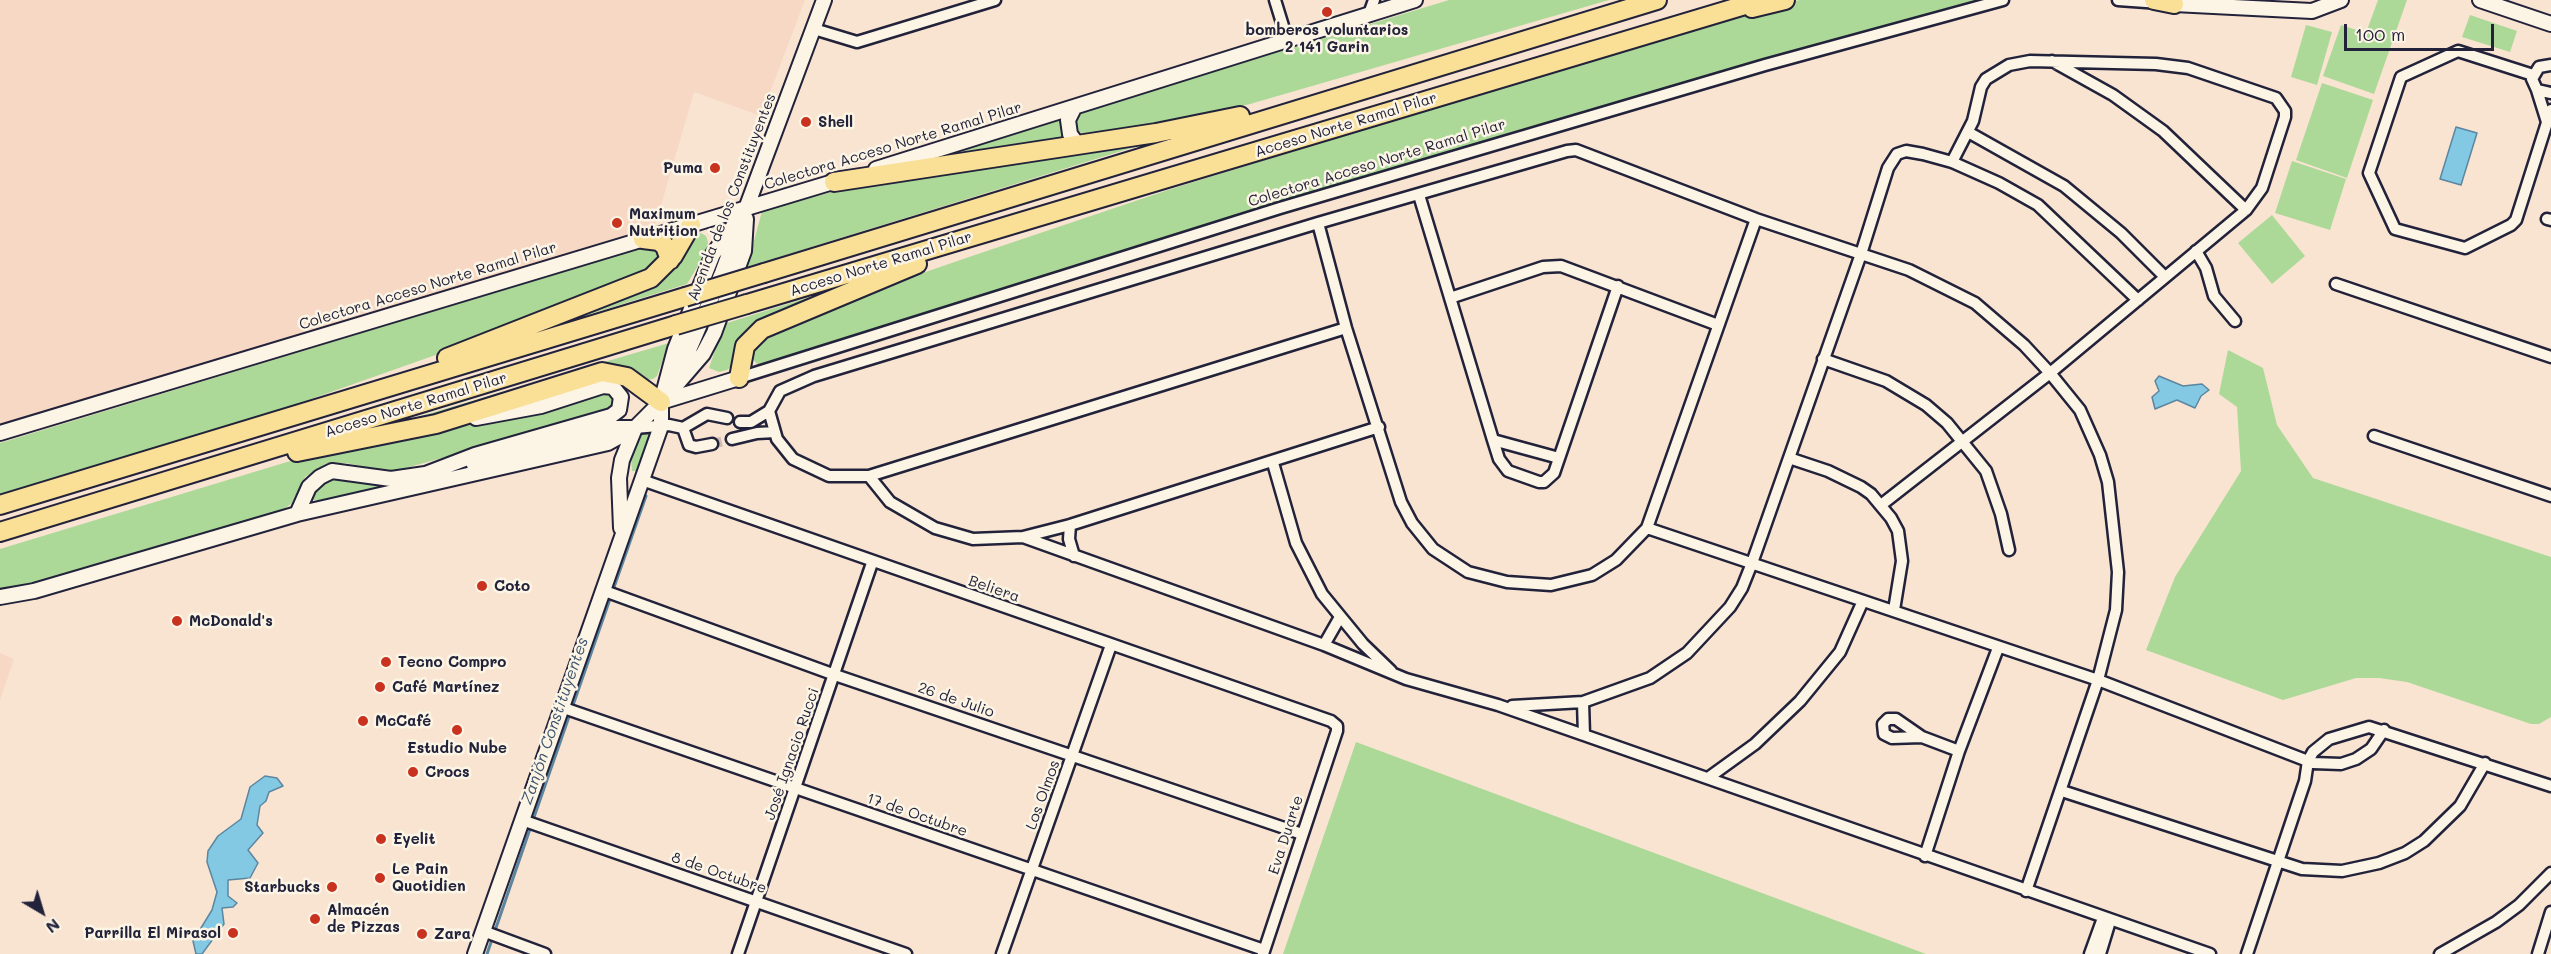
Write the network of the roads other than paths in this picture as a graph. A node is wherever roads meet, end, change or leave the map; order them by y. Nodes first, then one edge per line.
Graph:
1 (824, 0) edge
2 (995, 0) edge
3 (1275, 0) edge
4 (1374, 0) edge
5 (1415, 0) edge
6 (1658, 0) edge
7 (1762, 0) edge
8 (1785, 0) edge
9 (2003, 0) edge
10 (2118, 0) edge
11 (2154, 0) edge
12 (2341, 0) edge
13 (2480, 0) edge
14 (2174, 4) junction
15 (1369, 14) junction
16 (1683, 24) junction
17 (2551, 24) edge
18 (813, 29) junction
19 (1287, 39) junction
20 (1526, 41) junction
21 (2050, 60) junction
22 (2551, 65) edge
23 (2533, 75) junction
24 (2537, 90) junction
25 (2551, 93) edge
26 (1074, 108) junction
27 (2551, 110) edge
28 (2547, 122) junction
29 (1968, 132) junction
30 (1078, 145) junction
31 (1952, 162) junction
32 (834, 182) junction
33 (1419, 195) junction
34 (746, 209) junction
35 (2246, 210) junction
36 (1030, 219) junction
37 (1756, 219) junction
38 (1318, 223) junction
39 (691, 225) junction
40 (643, 239) junction
41 (2196, 251) junction
42 (1861, 254) junction
43 (670, 260) junction
44 (2164, 277) junction
45 (2336, 284) dead end
46 (1618, 286) junction
47 (1450, 298) junction
48 (2138, 300) junction
49 (2235, 321) dead end
50 (1718, 324) junction
51 (1346, 327) junction
52 (2551, 357) edge
53 (1823, 359) junction
54 (2050, 373) junction
55 (739, 378) junction
56 (344, 401) junction
57 (661, 402) junction
58 (769, 411) junction
59 (727, 418) dead end
60 (740, 422) dead end
61 (436, 424) junction
62 (661, 426) junction
63 (1378, 427) junction
64 (635, 428) junction
65 (683, 428) junction
66 (775, 432) junction
67 (0, 434) edge
68 (2374, 436) dead end
69 (732, 440) tunnel mouth
70 (1493, 440) junction
71 (1964, 440) junction
72 (712, 444) tunnel mouth
73 (1559, 458) junction
74 (1789, 458) junction
75 (622, 460) junction
76 (1273, 462) junction
77 (198, 471) junction
78 (423, 475) junction
79 (869, 476) junction
80 (642, 480) junction
81 (2551, 496) edge
82 (0, 505) edge
83 (1881, 505) junction
84 (297, 514) junction
85 (1070, 525) junction
86 (1647, 528) junction
87 (0, 532) edge
88 (621, 534) junction
89 (1023, 537) junction
90 (2009, 550) dead end
91 (1074, 556) junction
92 (872, 562) junction
93 (1752, 563) junction
94 (608, 593) junction
95 (0, 597) edge
96 (1862, 603) junction
97 (1894, 610) junction
98 (1340, 617) junction
99 (1111, 645) junction
100 (1324, 645) junction
101 (1998, 648) junction
102 (836, 675) junction
103 (1396, 675) junction
104 (2098, 681) junction
105 (1583, 702) junction
106 (1498, 705) junction
107 (563, 708) junction
108 (1337, 726) joint
109 (2384, 730) junction
110 (1584, 735) junction
111 (1922, 737) dead end
112 (1959, 751) junction
113 (1072, 756) junction
114 (2308, 761) junction
115 (2485, 764) junction
116 (1708, 778) junction
117 (2551, 786) edge
118 (796, 789) junction
119 (2062, 791) junction
120 (524, 821) junction
121 (1302, 834) junction
122 (1925, 856) junction
123 (2278, 862) junction
124 (1031, 870) junction
125 (2551, 873) edge
126 (2026, 891) junction
127 (756, 902) junction
128 (2551, 912) edge
129 (2106, 920) junction
130 (491, 933) junction
131 (1263, 952) edge
132 (475, 954) edge
133 (545, 954) edge
134 (738, 954) edge
135 (906, 954) edge
136 (1002, 954) edge
137 (2090, 954) edge
138 (2100, 954) edge
139 (2210, 954) edge
140 (2247, 954) edge
141 (2440, 954) edge
142 (2538, 954) edge

1 - 18 street, Avenida de los Constituyentes
2 - 18 street
3 - 19 street
4 - 15 street
5 - 15 street, Colectora Acceso Norte Ramal Pilar
6 - 20 highway, Acceso Norte Ramal Pilar
7 - 16 highway, Acceso Norte Ramal Pilar
8 - 16 highway
9 - 55 street, Colectora Acceso Norte Ramal Pilar
10 - 14 street
11 - 14 highway
12 - 14 street
13 - 17 street
15 - 19 street, Colectora Acceso Norte Ramal Pilar
16 - 36 highway, Acceso Norte Ramal Pilar
18 - 34 street, Avenida de los Constituyentes
19 - 26 street, Colectora Acceso Norte Ramal Pilar
20 - 30 highway
20 - 56 highway, Acceso Norte Ramal Pilar, bridge
21 - 29 street
21 - 35 street
21 - 35 street
22 - 23 street
23 - 24 street
23 - 28 street
24 - 25 street
24 - 28 street
26 - 30 street
26 - 32 street, Colectora Acceso Norte Ramal Pilar
27 - 28 street
29 - 31 street
29 - 44 street
30 - 32 highway
31 - 42 street
31 - 48 street
32 - 34 street, Colectora Acceso Norte Ramal Pilar
33 - 37 street
33 - 38 street
33 - 47 street
34 - 39 street, Colectora Acceso Norte Ramal Pilar
34 - 57 street, Avenida de los Constituyentes
35 - 41 street
36 - 55 highway
36 - 77 highway, Acceso Norte Ramal Pilar, bridge
37 - 42 street
37 - 50 street
38 - 51 street
38 - 58 street
39 - 40 street, Colectora Acceso Norte Ramal Pilar
39 - 43 highway
40 - 43 highway
40 - 67 street, Colectora Acceso Norte Ramal Pilar
41 - 44 street
41 - 49 street
42 - 53 street
42 - 54 street
43 - 56 highway
44 - 48 street
45 - 52 street
46 - 47 street
46 - 50 street
46 - 73 street
47 - 70 street
48 - 54 street
50 - 86 street
51 - 63 street
51 - 79 street
53 - 71 street
53 - 74 street
54 - 71 street
54 - 104 street
55 - 57 street, Colectora Acceso Norte Ramal Pilar
56 - 82 highway, Acceso Norte Ramal Pilar
57 - 61 highway
57 - 62 street, Avenida de los Constituyentes
57 - 64 street, Avenida de los Constituyentes
58 - 60 street
58 - 66 street
59 - 65 street
61 - 77 highway
61 - 78 street
62 - 64 street
62 - 65 street
62 - 80 street, Avenida de los Constituyentes
63 - 76 street
63 - 86 street
64 - 75 street, Avenida de los Constituyentes
64 - 78 street
64 - 84 street
65 - 72 street
66 - 69 street
66 - 79 street
68 - 81 street
70 - 73 street
70 - 73 street
71 - 83 street
71 - 90 street
74 - 83 street
74 - 93 street
75 - 80 street
75 - 88 street, Avenida de los Constituyentes
76 - 85 street
76 - 98 street
77 - 87 highway, Acceso Norte Ramal Pilar
78 - 84 street
79 - 89 street
80 - 88 street, Avenida de los Constituyentes
80 - 92 street, Beliera
83 - 97 street
84 - 95 street
85 - 89 street
85 - 91 street
86 - 93 street
88 - 94 street, Avenida de los Constituyentes
89 - 91 street
91 - 100 street
92 - 99 street, Beliera
92 - 102 street, José Ignacio Rucci
93 - 96 street
93 - 105 street
94 - 102 street, 26 de Julio
94 - 107 street, Avenida de los Constituyentes
96 - 97 street
96 - 116 street
97 - 101 street
98 - 100 street
98 - 103 street
99 - 108 street, Beliera
99 - 113 street, Los Olmos
100 - 103 street
101 - 104 street
101 - 112 street
102 - 113 street, 26 de Julio
102 - 118 street, José Ignacio Rucci
103 - 106 street
104 - 114 street
104 - 119 street
105 - 106 street
105 - 110 street
106 - 110 street
107 - 118 street, 17 de Octubre
107 - 120 street, Avenida de los Constituyentes
108 - 121 street, Eva Duarte
109 - 114 street
109 - 114 street
109 - 115 street
110 - 116 street
111 - 112 street
112 - 122 street
113 - 121 street, 26 de Julio
113 - 124 street, Los Olmos
114 - 123 street
115 - 117 street
115 - 123 street
116 - 122 street
118 - 124 street, 17 de Octubre
118 - 127 street, José Ignacio Rucci
119 - 123 street
119 - 126 street
120 - 127 street, 8 de Octubre
120 - 130 street, Avenida de los Constituyentes
121 - 131 street, Eva Duarte
122 - 126 street
123 - 140 street
124 - 131 street, 17 de Octubre
124 - 136 street, Los Olmos
125 - 141 street
126 - 129 street
127 - 134 street, José Ignacio Rucci
127 - 135 street, 8 de Octubre
128 - 142 street
129 - 137 street
129 - 138 street
129 - 139 street
130 - 132 street, Avenida de los Constituyentes
130 - 133 street

